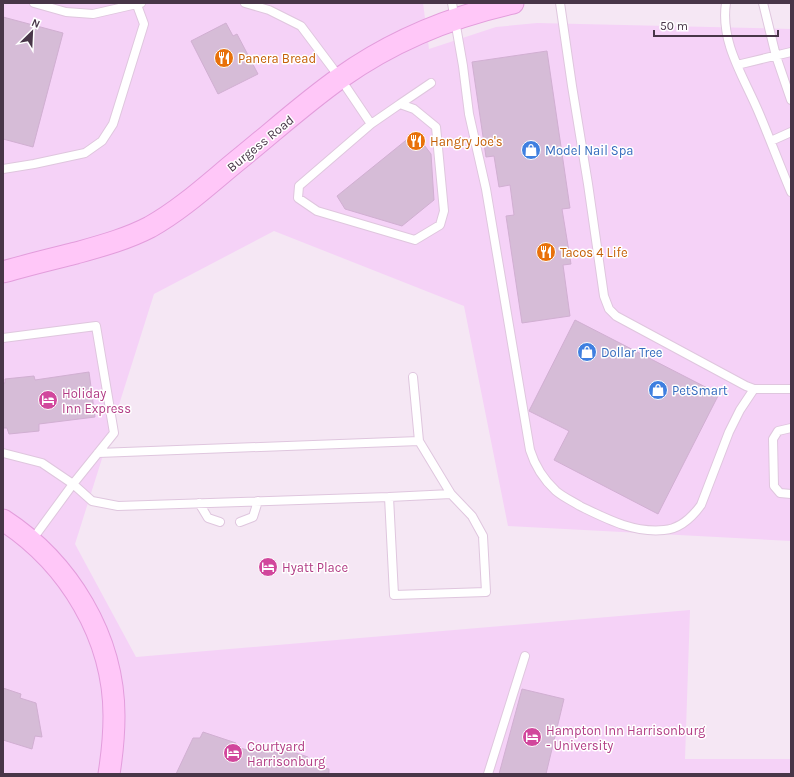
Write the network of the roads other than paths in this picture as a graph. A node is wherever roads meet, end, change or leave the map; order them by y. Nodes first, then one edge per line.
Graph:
1 (34, 3) edge
2 (245, 3) edge
3 (513, 3) edge
4 (560, 3) edge
5 (726, 3) edge
6 (763, 3) edge
7 (139, 4) edge
8 (453, 11) edge
9 (791, 52) edge
10 (776, 56) junction
11 (737, 65) junction
12 (340, 78) junction
13 (431, 83) dead end
14 (788, 85) edge
15 (791, 100) edge
16 (400, 104) junction
17 (370, 124) junction
18 (791, 132) edge
19 (771, 141) junction
20 (3, 169) edge
21 (791, 192) edge
22 (3, 272) edge
23 (3, 338) edge
24 (413, 377) dead end
25 (754, 389) junction
26 (791, 389) edge
27 (791, 428) edge
28 (419, 441) junction
29 (3, 453) edge
30 (98, 453) junction
31 (73, 484) junction
32 (451, 494) junction
33 (791, 494) edge
34 (389, 497) junction
35 (258, 501) junction
36 (199, 503) junction
37 (3, 520) edge
38 (220, 522) dead end
39 (240, 522) dead end
40 (31, 541) junction
41 (524, 656) dead end
42 (109, 774) edge
43 (488, 774) edge

1 - 7 lane
2 - 12 lane
3 - 8 street, Burgess Road
4 - 25 lane
5 - 11 lane
6 - 10 lane
7 - 20 lane
8 - 12 street, Burgess Road
8 - 25 lane
9 - 10 lane
10 - 11 lane
10 - 14 lane
11 - 19 lane
12 - 17 lane
12 - 22 street, Burgess Road
13 - 16 lane
14 - 15 lane
16 - 17 lane
16 - 17 lane
18 - 19 lane
19 - 21 lane
23 - 30 lane
24 - 28 lane
25 - 26 lane
27 - 33 lane
28 - 30 lane
28 - 32 lane
29 - 31 lane
30 - 31 lane
31 - 36 lane
31 - 40 lane
32 - 34 lane
32 - 34 lane
34 - 35 lane
35 - 36 lane
35 - 39 lane
36 - 38 lane
37 - 40 street
40 - 42 street
41 - 43 lane

